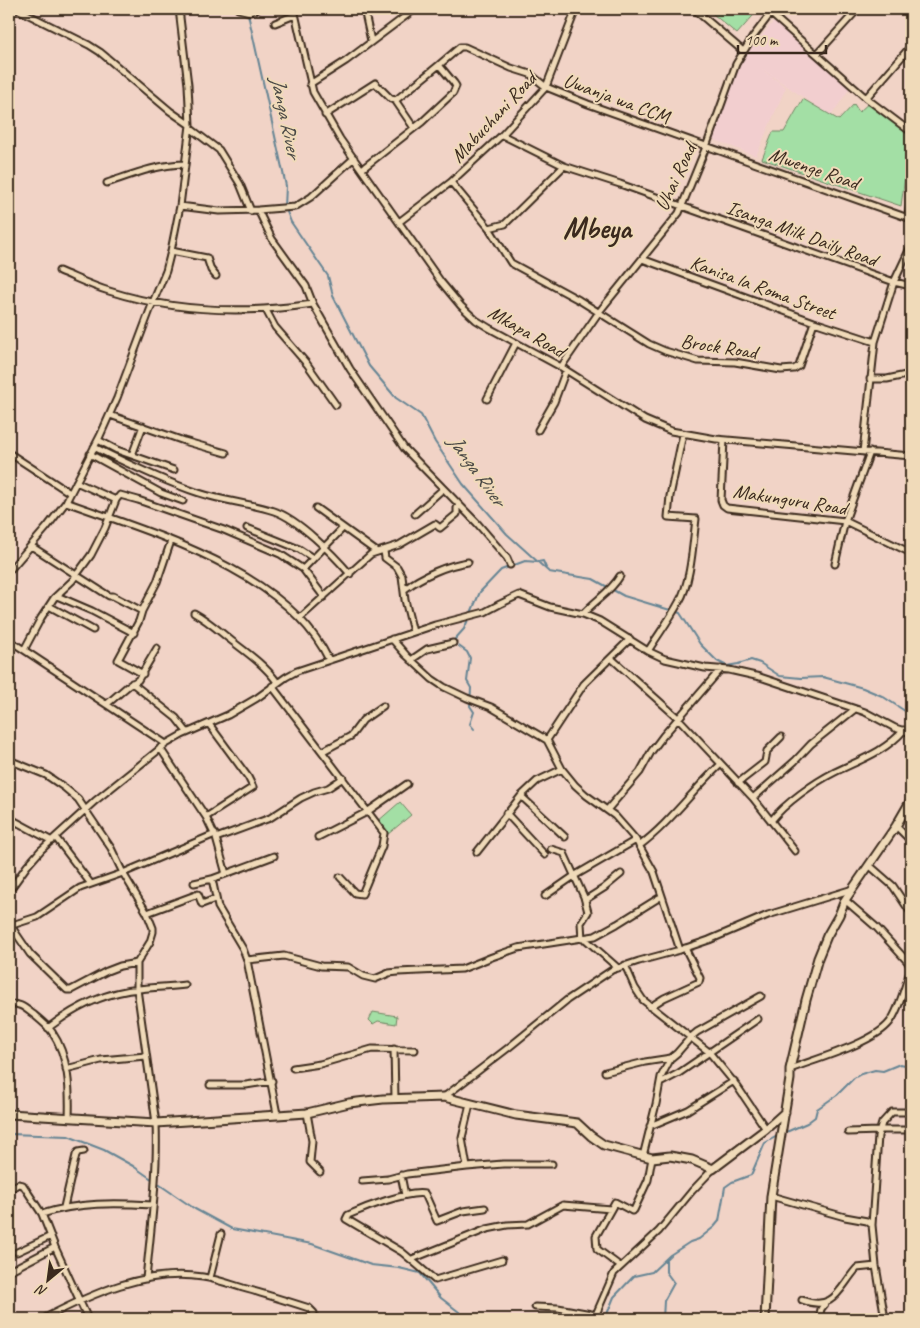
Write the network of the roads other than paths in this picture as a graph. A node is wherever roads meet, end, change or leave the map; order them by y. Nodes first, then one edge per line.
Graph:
1 (17, 9) edge
2 (179, 9) edge
3 (238, 9) edge
4 (258, 9) edge
5 (364, 9) edge
6 (414, 9) edge
7 (576, 9) edge
8 (694, 9) edge
9 (858, 9) edge
10 (772, 11) edge
11 (294, 12) edge
12 (275, 24) dead end
13 (371, 41) junction
14 (911, 46) edge
15 (743, 50) junction
16 (818, 53) junction
17 (439, 65) junction
18 (310, 84) junction
19 (546, 87) junction
20 (866, 98) junction
21 (395, 100) junction
22 (325, 115) junction
23 (190, 127) junction
24 (414, 128) junction
25 (911, 132) edge
26 (502, 135) junction
27 (706, 147) junction
28 (354, 158) junction
29 (184, 164) junction
30 (564, 166) junction
31 (362, 169) junction
32 (452, 182) junction
33 (107, 183) dead end
34 (911, 194) edge
35 (180, 206) junction
36 (682, 206) junction
37 (258, 210) junction
38 (251, 211) junction
39 (910, 218) edge
40 (399, 222) junction
41 (488, 228) junction
42 (911, 246) edge
43 (172, 251) junction
44 (642, 260) junction
45 (59, 270) dead end
46 (216, 276) dead end
47 (894, 282) junction
48 (911, 286) edge
49 (153, 302) junction
50 (313, 304) junction
51 (266, 310) junction
52 (599, 312) junction
53 (814, 322) junction
54 (875, 342) junction
55 (516, 343) junction
56 (563, 369) junction
57 (911, 374) edge
58 (870, 379) junction
59 (487, 399) dead end
60 (336, 405) dead end
61 (110, 415) junction
62 (143, 426) junction
63 (538, 430) dead end
64 (683, 434) junction
65 (98, 440) junction
66 (724, 440) junction
67 (94, 447) junction
68 (863, 452) junction
69 (870, 452) junction
70 (9, 453) edge
71 (226, 453) dead end
72 (90, 454) junction
73 (132, 455) junction
74 (911, 456) edge
75 (174, 470) dead end
76 (76, 482) junction
77 (443, 489) junction
78 (70, 493) junction
79 (116, 500) junction
80 (183, 501) dead end
81 (66, 502) junction
82 (459, 506) junction
83 (316, 508) dead end
84 (415, 514) dead end
85 (109, 518) junction
86 (845, 521) junction
87 (247, 528) dead end
88 (343, 528) junction
89 (171, 541) junction
90 (30, 546) junction
91 (324, 548) junction
92 (384, 550) junction
93 (377, 552) junction
94 (911, 553) edge
95 (313, 558) junction
96 (468, 562) dead end
97 (510, 564) dead end
98 (835, 564) dead end
99 (303, 569) junction
100 (9, 571) edge
101 (350, 574) junction
102 (76, 576) junction
103 (620, 576) dead end
104 (405, 589) junction
105 (57, 596) junction
106 (324, 597) junction
107 (49, 606) junction
108 (142, 611) junction
109 (194, 613) dead end
110 (583, 614) junction
111 (300, 618) junction
112 (93, 630) dead end
113 (413, 632) junction
114 (134, 633) junction
115 (392, 639) junction
116 (630, 639) junction
117 (9, 640) edge
118 (453, 643) dead end
119 (157, 648) dead end
120 (24, 650) junction
121 (648, 651) junction
122 (611, 658) junction
123 (329, 660) junction
124 (411, 660) junction
125 (721, 669) junction
126 (143, 674) junction
127 (132, 683) junction
128 (275, 684) junction
129 (107, 704) junction
130 (383, 706) dead end
131 (856, 709) junction
132 (678, 718) junction
133 (209, 724) junction
134 (904, 730) junction
135 (187, 732) junction
136 (911, 733) edge
137 (781, 738) dead end
138 (547, 740) junction
139 (166, 744) junction
140 (160, 748) junction
141 (323, 751) junction
142 (9, 760) edge
143 (720, 765) junction
144 (562, 770) junction
145 (343, 778) junction
146 (738, 783) junction
147 (407, 784) dead end
148 (521, 796) junction
149 (753, 798) junction
150 (911, 800) edge
151 (86, 809) junction
152 (607, 810) junction
153 (366, 812) junction
154 (506, 814) junction
155 (206, 817) junction
156 (9, 818) edge
157 (771, 821) junction
158 (896, 826) junction
159 (215, 836) junction
160 (318, 837) dead end
161 (564, 837) dead end
162 (54, 840) junction
163 (911, 841) edge
164 (638, 843) junction
165 (550, 849) dead end
166 (795, 851) dead end
167 (477, 852) dead end
168 (545, 855) dead end
169 (274, 856) dead end
170 (869, 865) junction
171 (123, 873) junction
172 (226, 874) junction
173 (621, 874) dead end
174 (574, 876) junction
175 (340, 877) dead end
176 (212, 879) junction
177 (194, 883) dead end
178 (91, 884) junction
179 (853, 889) junction
180 (9, 892) edge
181 (545, 896) dead end
182 (662, 896) junction
183 (215, 899) junction
184 (585, 900) junction
185 (845, 900) junction
186 (909, 910) dead end
187 (147, 913) junction
188 (10, 926) edge
189 (583, 938) junction
190 (682, 949) junction
191 (247, 960) junction
192 (137, 963) junction
193 (625, 965) junction
194 (618, 968) junction
195 (185, 985) dead end
196 (137, 989) junction
197 (761, 996) dead end
198 (9, 1005) edge
199 (650, 1007) junction
200 (758, 1019) dead end
201 (48, 1028) junction
202 (690, 1037) junction
203 (394, 1049) junction
204 (415, 1050) dead end
205 (709, 1052) junction
206 (146, 1056) junction
207 (671, 1058) junction
208 (293, 1068) dead end
209 (66, 1069) junction
210 (790, 1069) junction
211 (605, 1072) dead end
212 (272, 1081) junction
213 (734, 1081) junction
214 (660, 1083) junction
215 (210, 1086) dead end
216 (444, 1097) junction
217 (395, 1099) junction
218 (470, 1104) junction
219 (785, 1112) junction
220 (911, 1112) edge
221 (307, 1113) junction
222 (9, 1114) edge
223 (277, 1114) junction
224 (69, 1118) junction
225 (156, 1123) junction
226 (650, 1126) junction
227 (766, 1129) junction
228 (879, 1130) junction
229 (905, 1130) dead end
230 (848, 1132) dead end
231 (84, 1150) dead end
232 (643, 1156) junction
233 (652, 1158) junction
234 (552, 1164) dead end
235 (467, 1166) junction
236 (713, 1169) junction
237 (320, 1172) dead end
238 (401, 1175) junction
239 (362, 1181) dead end
240 (9, 1190) edge
241 (406, 1195) junction
242 (771, 1196) junction
243 (153, 1204) junction
244 (64, 1207) junction
245 (485, 1208) dead end
246 (611, 1208) junction
247 (42, 1214) junction
248 (872, 1225) junction
249 (221, 1234) dead end
250 (52, 1236) junction
251 (55, 1247) junction
252 (17, 1252) dead end
253 (412, 1259) junction
254 (502, 1260) dead end
255 (620, 1266) junction
256 (876, 1266) junction
257 (9, 1271) edge
258 (210, 1278) junction
259 (146, 1279) junction
260 (79, 1300) junction
261 (802, 1300) dead end
262 (824, 1304) junction
263 (535, 1307) dead end
264 (596, 1316) edge
265 (43, 1319) edge
266 (88, 1319) edge
267 (312, 1319) edge
268 (765, 1319) edge
269 (819, 1319) edge
270 (885, 1319) edge

1 - 23 street
2 - 23 street
3 - 4 street
5 - 13 street
6 - 13 street
7 - 19 street, Mabuchani Road
8 - 15 street
9 - 16 street
10 - 15 street, Uhai Road
10 - 16 street
11 - 12 street
11 - 18 street, Mkapa Road
13 - 18 street
14 - 20 street
15 - 27 street, Uhai Road
16 - 20 street
17 - 19 street, Uwanja wa CCM
17 - 21 street
17 - 24 street
18 - 22 street, Mkapa Road
19 - 26 street, Mabuchani Road
19 - 27 street, Uwanja wa CCM
20 - 25 street
21 - 22 street
21 - 24 street
22 - 28 street, Mkapa Road
23 - 29 street
23 - 38 street
24 - 31 street
26 - 30 street, Isanga Milk Daily Road
26 - 32 street, Mabuchani Road
27 - 36 street, Uhai Road
27 - 39 street, Mwenge Road
28 - 31 street, Mkapa Road
28 - 37 street
29 - 33 street
29 - 35 street
30 - 36 street, Isanga Milk Daily Road
30 - 41 street
31 - 40 street, Mkapa Road
32 - 40 street, Mabuchani Road
32 - 41 street
34 - 39 street
35 - 38 street
35 - 43 street
36 - 44 street, Uhai Road
36 - 47 street, Isanga Milk Daily Road
37 - 38 street
37 - 50 street
40 - 55 street, Mkapa Road
41 - 52 street
42 - 47 street
43 - 46 street
43 - 49 street
44 - 52 street, Uhai Road
44 - 53 street, Kanisa la Roma Street
45 - 49 street
47 - 48 street, Isanga Milk Daily Road
47 - 54 street
49 - 51 street
49 - 61 street
50 - 51 street
50 - 77 street
51 - 60 street
52 - 53 street, Brock Road
52 - 56 street, Uhai Road
53 - 54 street, Kanisa la Roma Street
54 - 58 street
55 - 56 street, Mkapa Road
55 - 59 street
56 - 63 street, Uhai Road
56 - 64 street, Mkapa Road
57 - 58 street
58 - 68 street
61 - 62 street
61 - 65 street
62 - 71 street
62 - 73 street
64 - 66 street, Mkapa Road
64 - 121 street
65 - 67 street
65 - 73 street
66 - 68 street, Mkapa Road
66 - 86 street, Makunguru Road
67 - 72 street
67 - 91 street
68 - 69 street, Mkapa Road
69 - 74 street, Mkapa Road
69 - 86 street
70 - 78 street
72 - 76 street
72 - 80 street
73 - 75 street
76 - 78 street
76 - 79 street
77 - 82 street
77 - 84 street
78 - 81 street
79 - 85 street
79 - 99 street
81 - 85 street
81 - 90 street
82 - 92 street
82 - 97 street
83 - 88 street
85 - 89 street
85 - 102 street
86 - 94 street, Makunguru Road
86 - 98 street
87 - 95 street
88 - 91 street
88 - 93 street
89 - 108 street
89 - 111 street
90 - 100 street
90 - 102 street
91 - 95 street
91 - 101 street
92 - 93 street
92 - 104 street
93 - 101 street
95 - 99 street
96 - 104 street
99 - 106 street
101 - 106 street
102 - 105 street
102 - 108 street
103 - 110 street
104 - 113 street
105 - 107 street
105 - 114 street
106 - 111 street
107 - 112 street
107 - 120 street
108 - 114 street
109 - 128 street
110 - 113 street
110 - 116 street
111 - 123 street
113 - 115 street
114 - 126 street
115 - 123 street
115 - 124 street
116 - 121 street
116 - 122 street
117 - 120 street
118 - 124 street
119 - 126 street
120 - 129 street
121 - 125 street
122 - 132 street
122 - 138 street
123 - 128 street
124 - 138 street
125 - 131 street
125 - 132 street
126 - 127 street
127 - 129 street
127 - 135 street
128 - 133 street
128 - 141 street
129 - 139 street
130 - 141 street
131 - 134 street
131 - 149 street
132 - 143 street
132 - 152 street
133 - 135 street
133 - 155 street
134 - 136 street
134 - 157 street
135 - 139 street
137 - 146 street
138 - 144 street
139 - 140 street
140 - 151 street
140 - 155 street
141 - 145 street
142 - 151 street
143 - 146 street
143 - 164 street
144 - 148 street
144 - 152 street
145 - 153 street
145 - 159 street
146 - 149 street
147 - 153 street
148 - 154 street
148 - 161 street
149 - 157 street
150 - 158 street
151 - 162 street
151 - 171 street
152 - 164 street
153 - 160 street
153 - 175 street
154 - 167 street
154 - 168 street
155 - 159 street
156 - 162 street
157 - 166 street
158 - 163 street
158 - 170 street
159 - 171 street
159 - 172 street
162 - 178 street
162 - 180 street
164 - 174 street
164 - 182 street
165 - 174 street
169 - 172 street
170 - 179 street
170 - 186 street
171 - 178 street
171 - 187 street
172 - 176 street
173 - 184 street
174 - 181 street
174 - 184 street
176 - 177 street
176 - 183 street
178 - 188 street
179 - 185 street
179 - 190 street
182 - 189 street
182 - 190 street
183 - 187 street
183 - 191 street
184 - 189 street
185 - 210 street
185 - 210 street
187 - 192 street
188 - 192 street
189 - 191 street
189 - 194 street
190 - 193 street
190 - 199 street
191 - 212 street
192 - 196 street
193 - 194 street
193 - 199 street
194 - 216 street
195 - 196 street
196 - 201 street
196 - 206 street
197 - 202 street
198 - 201 street
199 - 202 street
200 - 205 street
201 - 209 street
202 - 205 street
202 - 207 street
203 - 204 street
203 - 208 street
203 - 217 street
205 - 213 street
205 - 214 street
206 - 209 street
206 - 225 street
207 - 211 street
207 - 214 street
209 - 224 street
210 - 219 street
212 - 215 street
212 - 223 street
213 - 226 street
213 - 227 street
214 - 226 street
216 - 217 street
216 - 218 street
217 - 221 street
218 - 232 street
218 - 235 street
219 - 227 street
219 - 242 street
220 - 228 street
221 - 223 street
221 - 237 street
222 - 224 street
223 - 225 street
224 - 225 street
225 - 243 street
226 - 232 street
227 - 236 street
228 - 229 street
228 - 230 street
228 - 248 street
231 - 244 street
232 - 233 street
233 - 236 street
233 - 246 street
234 - 235 street
235 - 238 street
236 - 255 street
238 - 239 street
238 - 241 street
240 - 247 street
241 - 245 street
241 - 253 street
242 - 248 street
242 - 268 street
243 - 244 street
243 - 259 street
244 - 247 street
246 - 253 street
246 - 255 street
247 - 250 street
248 - 256 street
249 - 258 street
250 - 251 street
250 - 252 street
251 - 257 street
251 - 260 street
253 - 254 street
255 - 264 street
256 - 262 street
256 - 270 street
258 - 259 street
258 - 267 street
259 - 260 street
260 - 265 street
260 - 266 street
261 - 262 street
262 - 269 street
263 - 264 street

